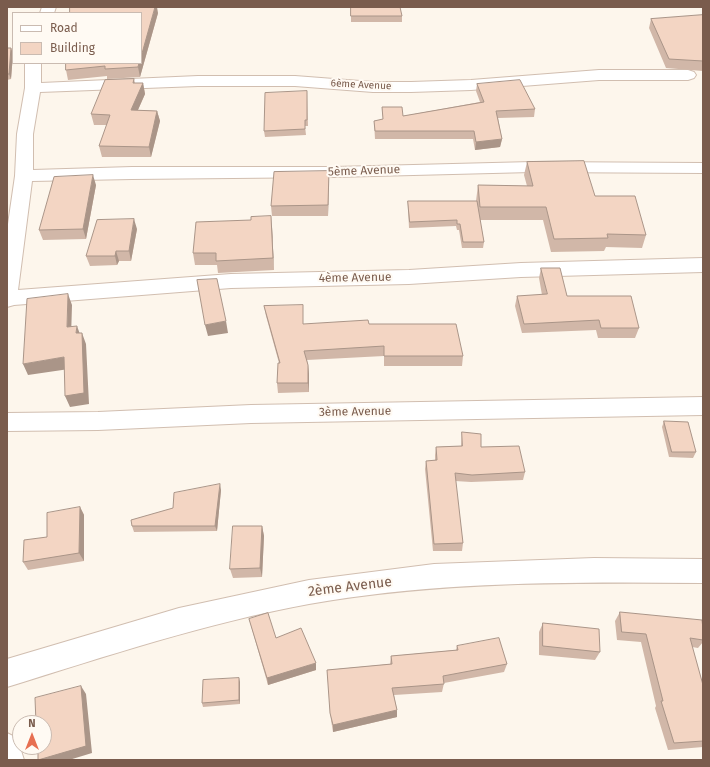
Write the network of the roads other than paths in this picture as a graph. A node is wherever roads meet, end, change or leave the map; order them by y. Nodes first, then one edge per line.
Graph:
1 (33, 64) edge
2 (688, 75) dead end
3 (33, 88) junction
4 (703, 168) edge
5 (24, 176) junction
6 (703, 265) edge
7 (7, 299) edge
8 (703, 406) edge
9 (7, 422) edge
10 (703, 571) edge
11 (7, 673) edge
12 (7, 748) edge
13 (9, 760) edge

1 - 3 street
2 - 3 street, 6ème Avenue
3 - 5 street
4 - 5 street, 5ème Avenue
5 - 7 street
6 - 7 street, 4ème Avenue
8 - 9 street, 3ème Avenue
10 - 11 street, 2ème Avenue
12 - 13 street

